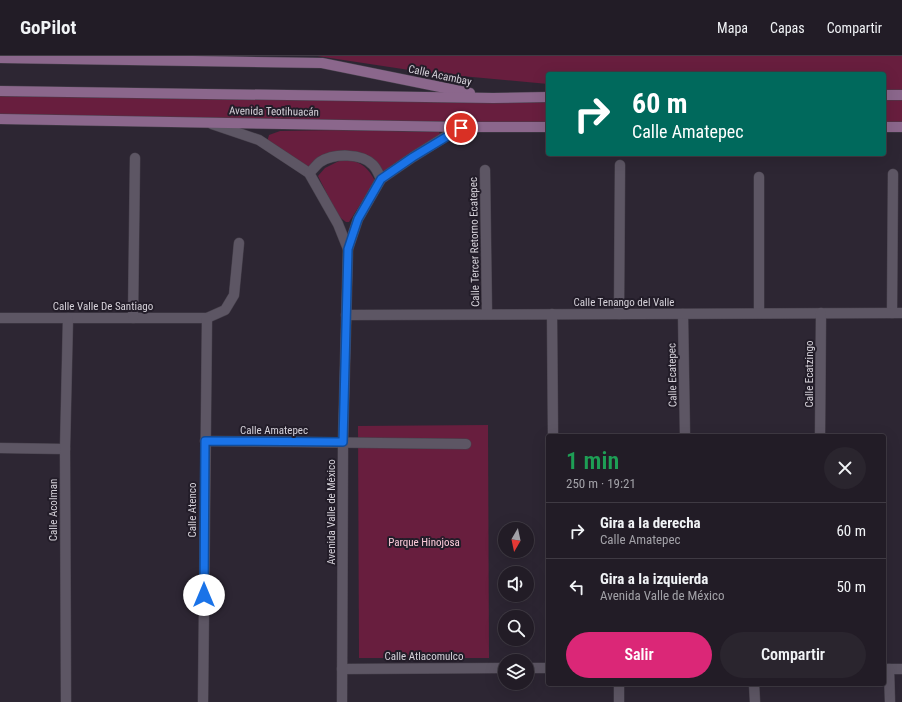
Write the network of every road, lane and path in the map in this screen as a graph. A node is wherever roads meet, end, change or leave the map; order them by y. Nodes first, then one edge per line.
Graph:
1 (0, 58) edge
2 (0, 91) edge
3 (886, 95) edge
4 (902, 95) edge
5 (493, 98) junction
6 (546, 98) edge
7 (0, 119) edge
8 (205, 122) junction
9 (546, 127) edge
10 (886, 127) edge
11 (902, 127) edge
12 (461, 128) junction
13 (135, 158) dead end
14 (620, 165) dead end
15 (485, 170) dead end
16 (309, 173) junction
17 (893, 174) dead end
18 (759, 177) dead end
19 (381, 179) junction
20 (239, 243) dead end
21 (348, 249) junction
22 (759, 313) junction
23 (821, 313) junction
24 (897, 313) edge
25 (487, 314) junction
26 (552, 314) junction
27 (619, 314) junction
28 (682, 314) junction
29 (346, 315) junction
30 (0, 318) edge
31 (68, 318) junction
32 (133, 318) junction
33 (207, 318) junction
34 (553, 434) edge
35 (685, 434) edge
36 (820, 434) edge
37 (205, 441) junction
38 (343, 442) junction
39 (466, 444) dead end
40 (0, 448) edge
41 (65, 449) junction
42 (342, 668) junction
43 (498, 668) edge
44 (534, 668) edge
45 (546, 668) edge
46 (887, 669) edge
47 (902, 669) edge
48 (619, 686) edge
49 (754, 686) edge
50 (66, 702) edge
51 (203, 702) edge
52 (342, 702) edge
53 (619, 702) edge
54 (755, 702) edge
55 (890, 702) edge

1 - 5 main road, Calle Acambay
2 - 5 main road, Avenida Teotihuacán
3 - 4 main road
5 - 6 main road, Avenida Teotihuacán
7 - 8 main road, Avenida Teotihuacán
8 - 12 main road, Avenida Teotihuacán
8 - 16 street, Avenida Valle de México
9 - 12 main road, Avenida Teotihuacán
10 - 11 main road
12 - 19 street, Avenida Valle de México
13 - 32 street
14 - 27 street
15 - 25 street, Calle Tercer Retorno Ecatepec
16 - 19 street
16 - 21 street, Avenida Valle de México
17 - 24 street
18 - 22 street
19 - 21 street, Avenida Valle de México
20 - 33 street
21 - 29 street, Avenida Valle de México
22 - 23 street, Calle Tenango del Valle
22 - 28 street, Calle Tenango del Valle
23 - 24 street, Calle Tenango del Valle
23 - 36 street, Calle Ecatzingo
25 - 26 street, Calle Tenango del Valle
25 - 29 street, Calle Tenango del Valle
26 - 27 street, Calle Tenango del Valle
26 - 34 street
27 - 28 street, Calle Tenango del Valle
28 - 35 street, Calle Ecatepec
29 - 38 street, Avenida Valle de México
30 - 31 street, Calle Valle De Santiago
31 - 32 street, Calle Valle De Santiago
31 - 41 street, Calle Acolman
32 - 33 street, Calle Valle De Santiago
33 - 37 street, Calle Atenco
37 - 38 street, Calle Amatepec
37 - 51 street, Calle Atenco
38 - 39 street, Calle Amatepec
38 - 42 street, Avenida Valle de México
40 - 41 street
41 - 50 street, Calle Acolman
42 - 43 street, Calle Atlacomulco
42 - 52 street, Avenida Valle de México
44 - 45 street
46 - 47 street
46 - 55 street
48 - 53 street
49 - 54 street

